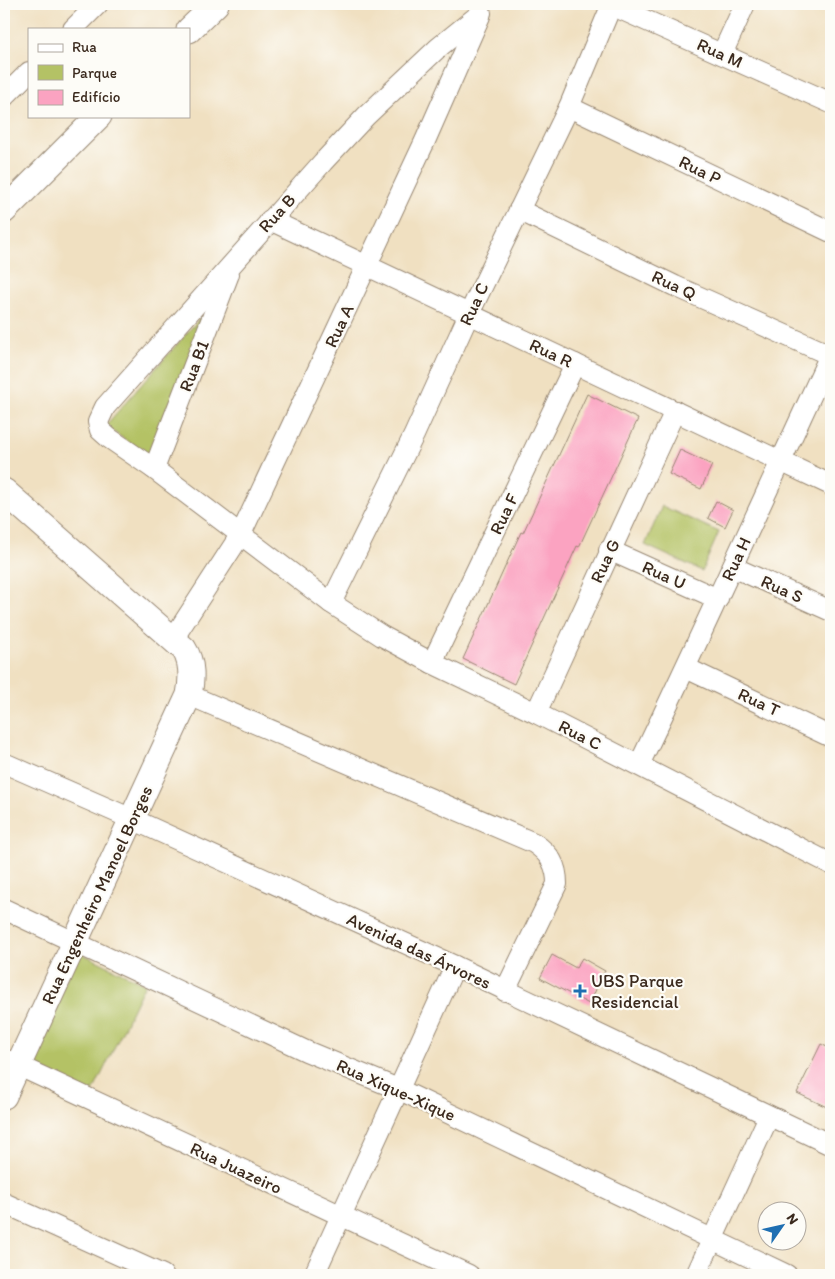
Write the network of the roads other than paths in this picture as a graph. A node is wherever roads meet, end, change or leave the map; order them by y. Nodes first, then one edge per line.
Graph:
1 (98, 4) edge
2 (216, 4) edge
3 (611, 4) edge
4 (745, 4) edge
5 (484, 8) edge
6 (74, 28) edge
7 (190, 29) edge
8 (722, 54) junction
9 (28, 73) edge
10 (829, 95) edge
11 (4, 96) edge
12 (569, 107) junction
13 (97, 118) edge
14 (519, 210) junction
15 (4, 211) edge
16 (270, 220) junction
17 (831, 232) edge
18 (233, 263) junction
19 (367, 266) junction
20 (469, 314) junction
21 (831, 354) edge
22 (575, 364) junction
23 (675, 411) junction
24 (102, 431) joint
25 (780, 460) junction
26 (154, 469) junction
27 (831, 484) edge
28 (4, 491) edge
29 (241, 534) junction
30 (610, 550) junction
31 (733, 567) junction
32 (718, 599) junction
33 (331, 603) junction
34 (831, 611) edge
35 (173, 639) junction
36 (432, 663) junction
37 (686, 668) junction
38 (189, 695) junction
39 (536, 713) junction
40 (831, 736) edge
41 (4, 763) edge
42 (639, 765) junction
43 (132, 819) junction
44 (831, 864) edge
45 (4, 909) edge
46 (75, 943) junction
47 (455, 966) junction
48 (505, 991) junction
49 (11, 1063) edge
50 (398, 1089) junction
51 (4, 1096) edge
52 (769, 1116) junction
53 (831, 1145) edge
54 (4, 1203) edge
55 (342, 1216) junction
56 (712, 1240) junction
57 (163, 1275) edge
58 (314, 1275) edge
59 (469, 1275) edge
60 (696, 1275) edge
61 (787, 1275) edge

1 - 6 street
2 - 7 street
3 - 8 street, Rua M
3 - 12 street, Rua C
4 - 8 street
5 - 16 street, Rua B
5 - 19 street, Rua A
8 - 10 street, Rua M
9 - 11 street
12 - 14 street, Rua C
12 - 17 street, Rua P
13 - 15 street
14 - 20 street, Rua C
14 - 21 street, Rua Q
16 - 18 street, Rua B
16 - 19 street, Rua R
18 - 24 street, Rua B
18 - 26 street, Rua B1
19 - 20 street, Rua R
19 - 29 street, Rua A
20 - 22 street, Rua R
20 - 33 street, Rua C
21 - 25 street, Rua H
22 - 23 street, Rua R
22 - 36 street, Rua F
23 - 25 street, Rua R
23 - 30 street, Rua G
24 - 26 street, Rua C
25 - 27 street, Rua R
25 - 31 street, Rua H
26 - 29 street, Rua C
28 - 35 street
29 - 33 street, Rua C
29 - 35 street, Rua A
30 - 32 street, Rua U
30 - 39 street, Rua G
31 - 32 street, Rua H
31 - 34 street, Rua S
32 - 37 street, Rua H
33 - 36 street, Rua C
35 - 38 street
36 - 39 street, Rua C
37 - 40 street, Rua T
37 - 42 street, Rua H
38 - 43 street, Rua Engenheiro Manoel Borges
38 - 48 street
39 - 42 street, Rua C
41 - 43 street, Avenida das Árvores
42 - 44 street, Rua C
43 - 46 street, Rua Engenheiro Manoel Borges
43 - 47 street, Avenida das Árvores
45 - 46 street, Rua Xique-Xique
46 - 49 street, Rua Engenheiro Manoel Borges
46 - 50 street, Rua Xique-Xique
47 - 48 street, Avenida das Árvores
47 - 50 street
48 - 52 street, Avenida das Árvores
49 - 51 street, Rua Engenheiro Manoel Borges
49 - 55 street, Rua Juazeiro
50 - 55 street
50 - 56 street, Rua Xique-Xique
52 - 53 street, Avenida das Árvores
52 - 56 street
54 - 57 street
55 - 58 street
55 - 59 street, Rua Juazeiro
56 - 60 street
56 - 61 street, Rua Xique-Xique

